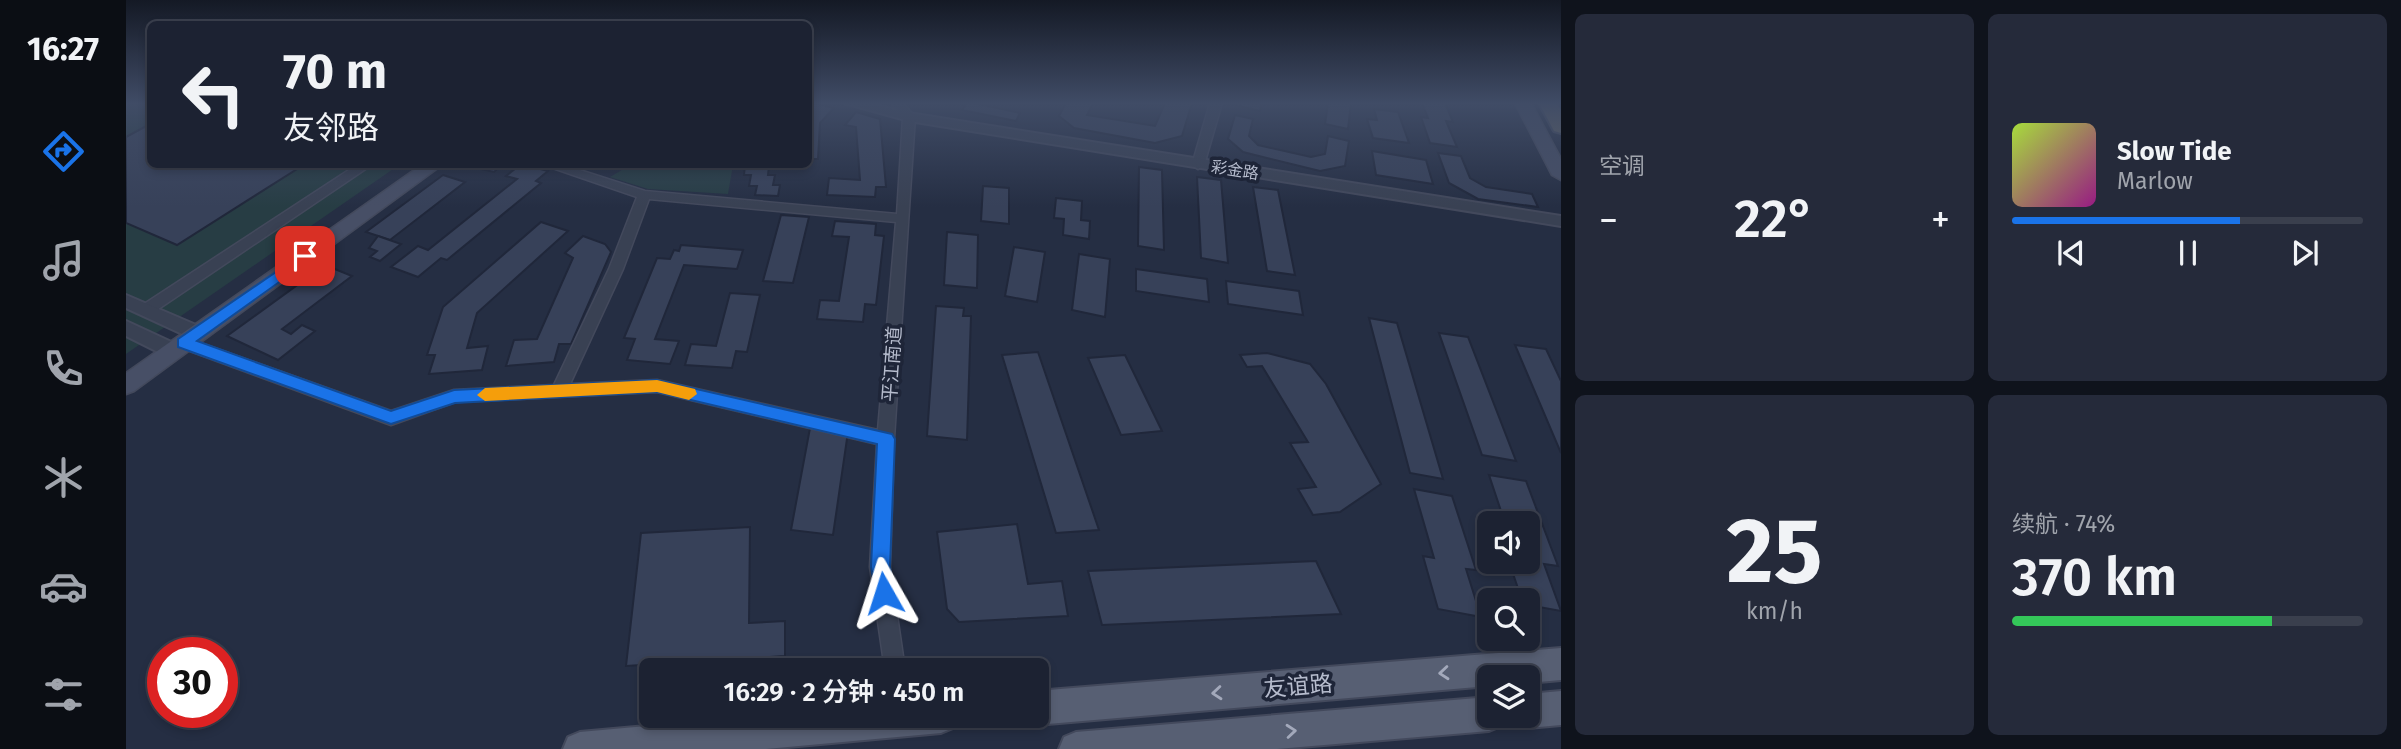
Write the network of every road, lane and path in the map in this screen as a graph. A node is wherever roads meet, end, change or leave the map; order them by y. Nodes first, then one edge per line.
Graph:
1 (908, 138) edge
2 (1038, 138) edge
3 (1206, 138) edge
4 (1541, 138) edge
5 (1198, 164) junction
6 (361, 168) edge
7 (408, 168) edge
8 (429, 168) edge
9 (560, 168) edge
10 (1561, 175) edge
11 (644, 195) junction
12 (903, 219) junction
13 (1561, 221) edge
14 (126, 301) edge
15 (146, 310) junction
16 (126, 328) edge
17 (179, 339) junction
18 (126, 368) edge
19 (126, 385) edge
20 (559, 391) junction
21 (886, 439) junction
22 (893, 658) edge
23 (1561, 664) edge
24 (1049, 707) edge
25 (1561, 708) edge
26 (1540, 710) edge
27 (1477, 715) edge
28 (791, 728) edge
29 (580, 749) edge
30 (1076, 749) edge

1 - 12 street, 平江南道
2 - 5 street, 彩金路
3 - 5 street
4 - 10 main road
5 - 13 street, 彩金路
6 - 15 street
7 - 17 main road
8 - 17 main road
9 - 11 street
11 - 12 street
11 - 20 street
12 - 21 street, 平江南道
14 - 15 street
15 - 17 street
16 - 17 street
17 - 18 main road
17 - 19 main road
17 - 20 street
20 - 21 street
21 - 22 street, 平江南道
23 -> 24 main road, 友谊路
25 - 26 main road
30 -> 27 main road
28 - 29 main road

